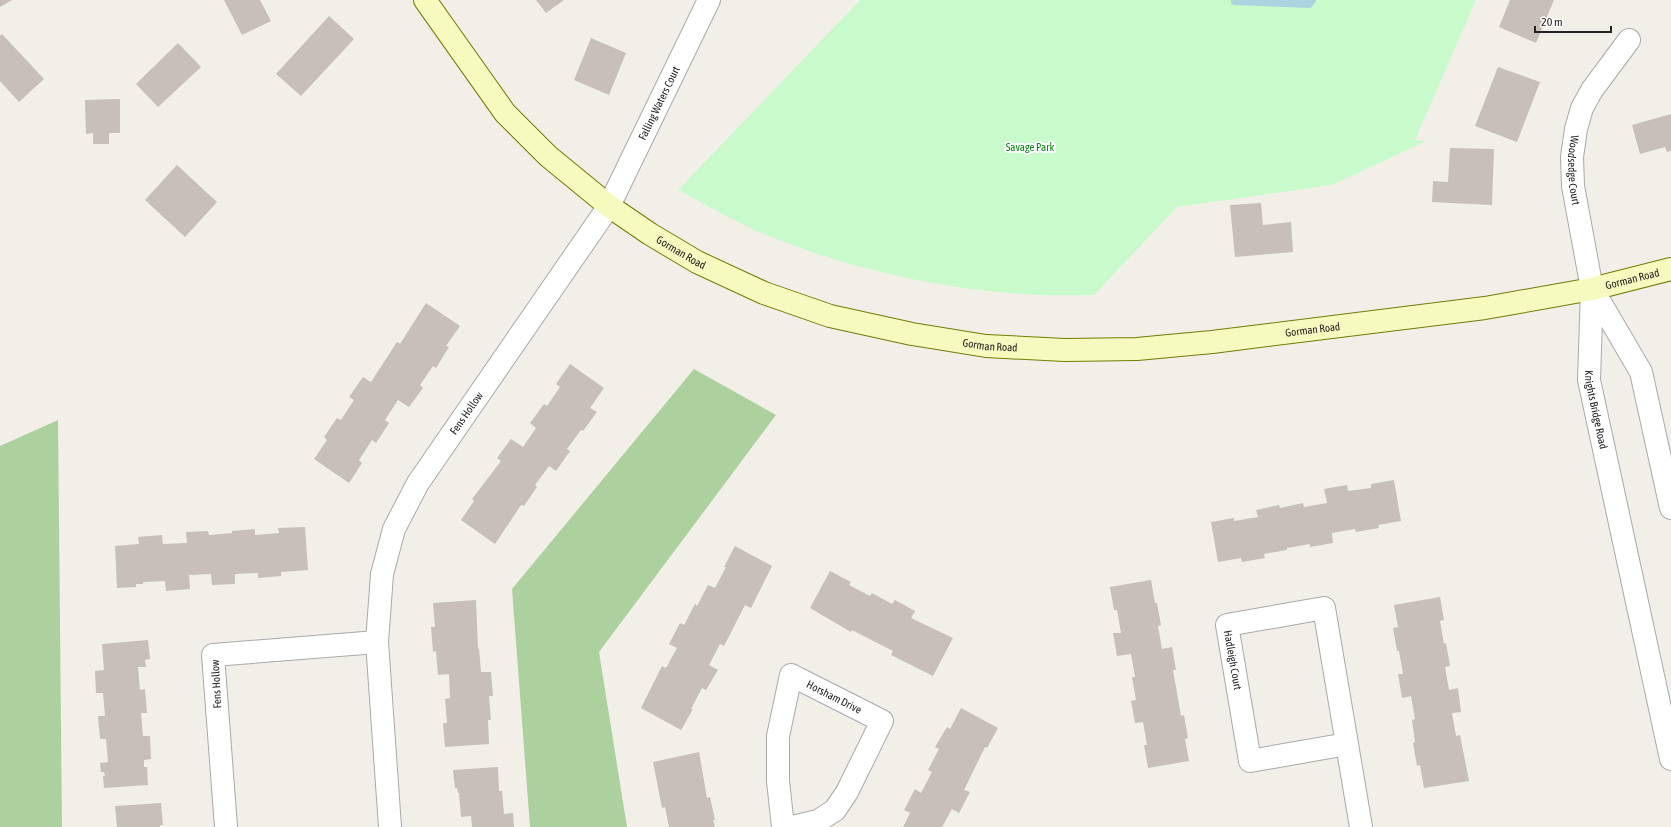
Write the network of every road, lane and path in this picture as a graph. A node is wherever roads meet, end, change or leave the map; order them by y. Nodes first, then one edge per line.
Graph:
1 (425, 0) edge
2 (709, 0) edge
3 (1629, 40) dead end
4 (609, 206) junction
5 (1671, 269) edge
6 (1592, 289) junction
7 (1671, 508) edge
8 (377, 642) junction
9 (1347, 744) junction
10 (1671, 759) edge
11 (226, 827) edge
12 (390, 827) edge
13 (782, 827) edge
14 (792, 827) edge
15 (1361, 827) edge

1 - 4 street, Gorman Road
2 - 4 street, Falling Waters Court
3 - 6 street, Woodsedge Court
4 - 6 street, Gorman Road
4 - 8 street, Fens Hollow
5 - 6 street, Gorman Road
6 - 7 street
6 - 10 street, Knights Bridge Road
8 - 11 street, Fens Hollow
8 - 12 street, Fens Hollow
9 - 9 street, Hadleigh Court
9 - 15 street, Hadleigh Court
13 - 14 street, Horsham Drive

